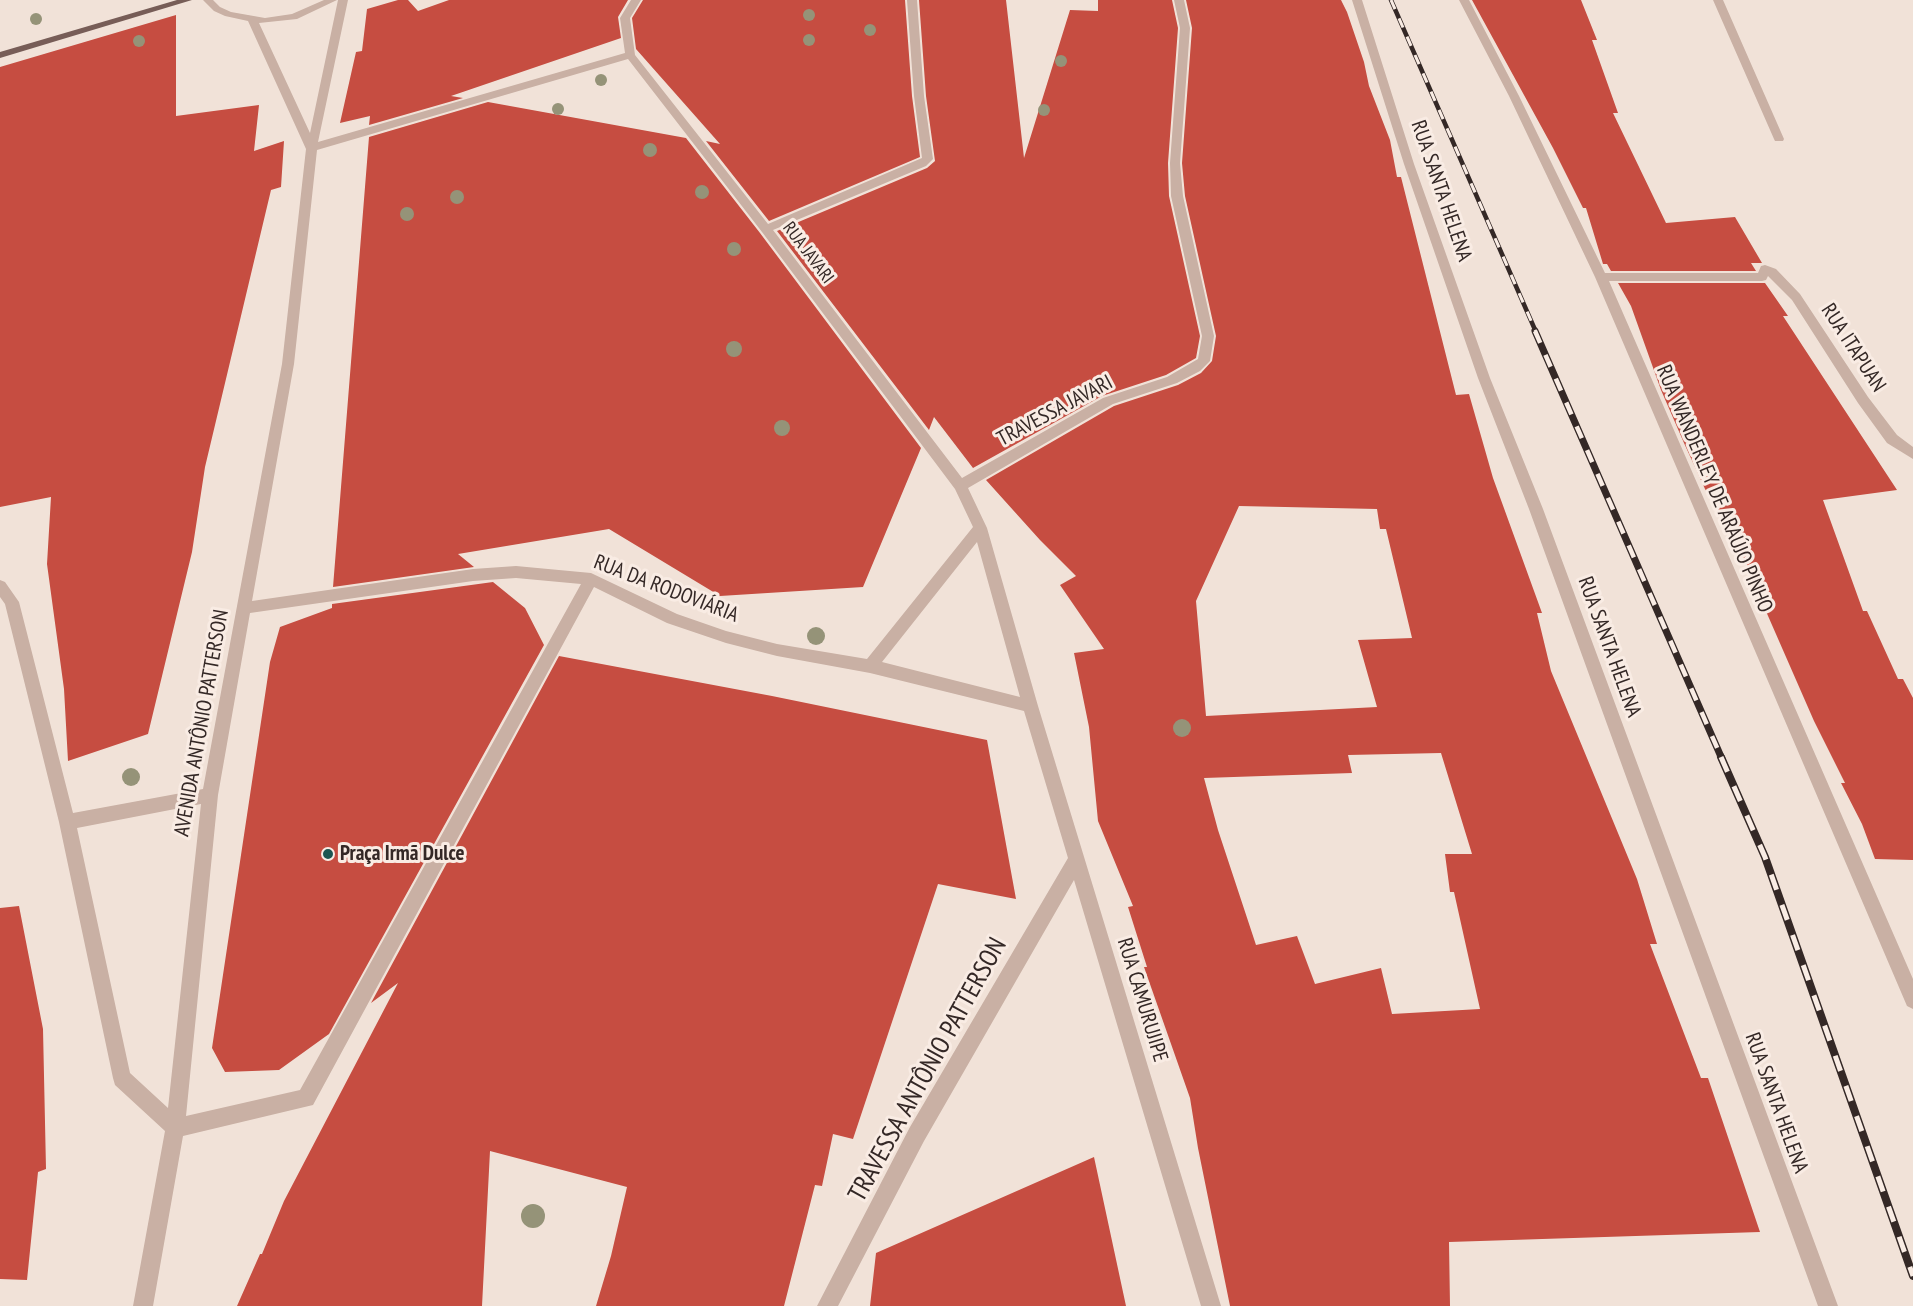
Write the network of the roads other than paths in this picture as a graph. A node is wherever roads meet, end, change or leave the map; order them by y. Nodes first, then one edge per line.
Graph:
1 (187, 0) edge
2 (208, 0) edge
3 (332, 0) edge
4 (343, 0) edge
5 (636, 0) edge
6 (912, 0) edge
7 (1179, 0) edge
8 (1357, 0) edge
9 (1464, 0) edge
10 (1718, 0) edge
11 (253, 20) junction
12 (0, 55) edge
13 (630, 55) junction
14 (1779, 139) dead end
15 (311, 148) junction
16 (766, 230) junction
17 (1601, 278) junction
18 (1913, 454) edge
19 (960, 486) junction
20 (980, 528) junction
21 (591, 579) junction
22 (0, 586) edge
23 (245, 608) junction
24 (870, 666) junction
25 (1030, 706) junction
26 (210, 795) junction
27 (67, 822) junction
28 (1076, 860) junction
29 (1913, 1000) edge
30 (175, 1128) junction
31 (143, 1306) edge
32 (827, 1306) edge
33 (1211, 1306) edge
34 (1828, 1306) edge

1 - 12 main road
2 - 11 street
3 - 11 street
4 - 15 street, AVENIDA ANTÔNIO PATTERSON
5 - 13 street
6 - 16 street
7 - 19 street, TRAVESSA JAVARI
8 - 34 street, RUA SANTA HELENA
9 - 17 street, RUA WANDERLEY DE ARAÚJO PINHO
10 - 14 street
11 - 15 street
13 - 15 street
13 - 16 street, RUA JAVARI
15 - 23 street, AVENIDA ANTÔNIO PATTERSON
16 - 19 street, RUA JAVARI
17 - 18 street, RUA ITAPUAN
17 - 29 street, RUA WANDERLEY DE ARAÚJO PINHO
19 - 20 street, RUA JAVARI
20 - 24 street
20 - 25 street, RUA JAVARI
21 - 23 street, RUA DA RODOVIÁRIA
21 - 24 street, RUA DA RODOVIÁRIA
21 - 30 street
22 - 27 street
23 - 26 street, AVENIDA ANTÔNIO PATTERSON
24 - 25 street, RUA DA RODOVIÁRIA
25 - 28 street, RUA CAMURUJIPE
26 - 27 street
26 - 30 street, AVENIDA ANTÔNIO PATTERSON
27 - 30 street
28 - 32 street, TRAVESSA ANTÔNIO PATTERSON
28 - 33 street, RUA CAMURUJIPE
30 - 31 street, AVENIDA ANTÔNIO PATTERSON

